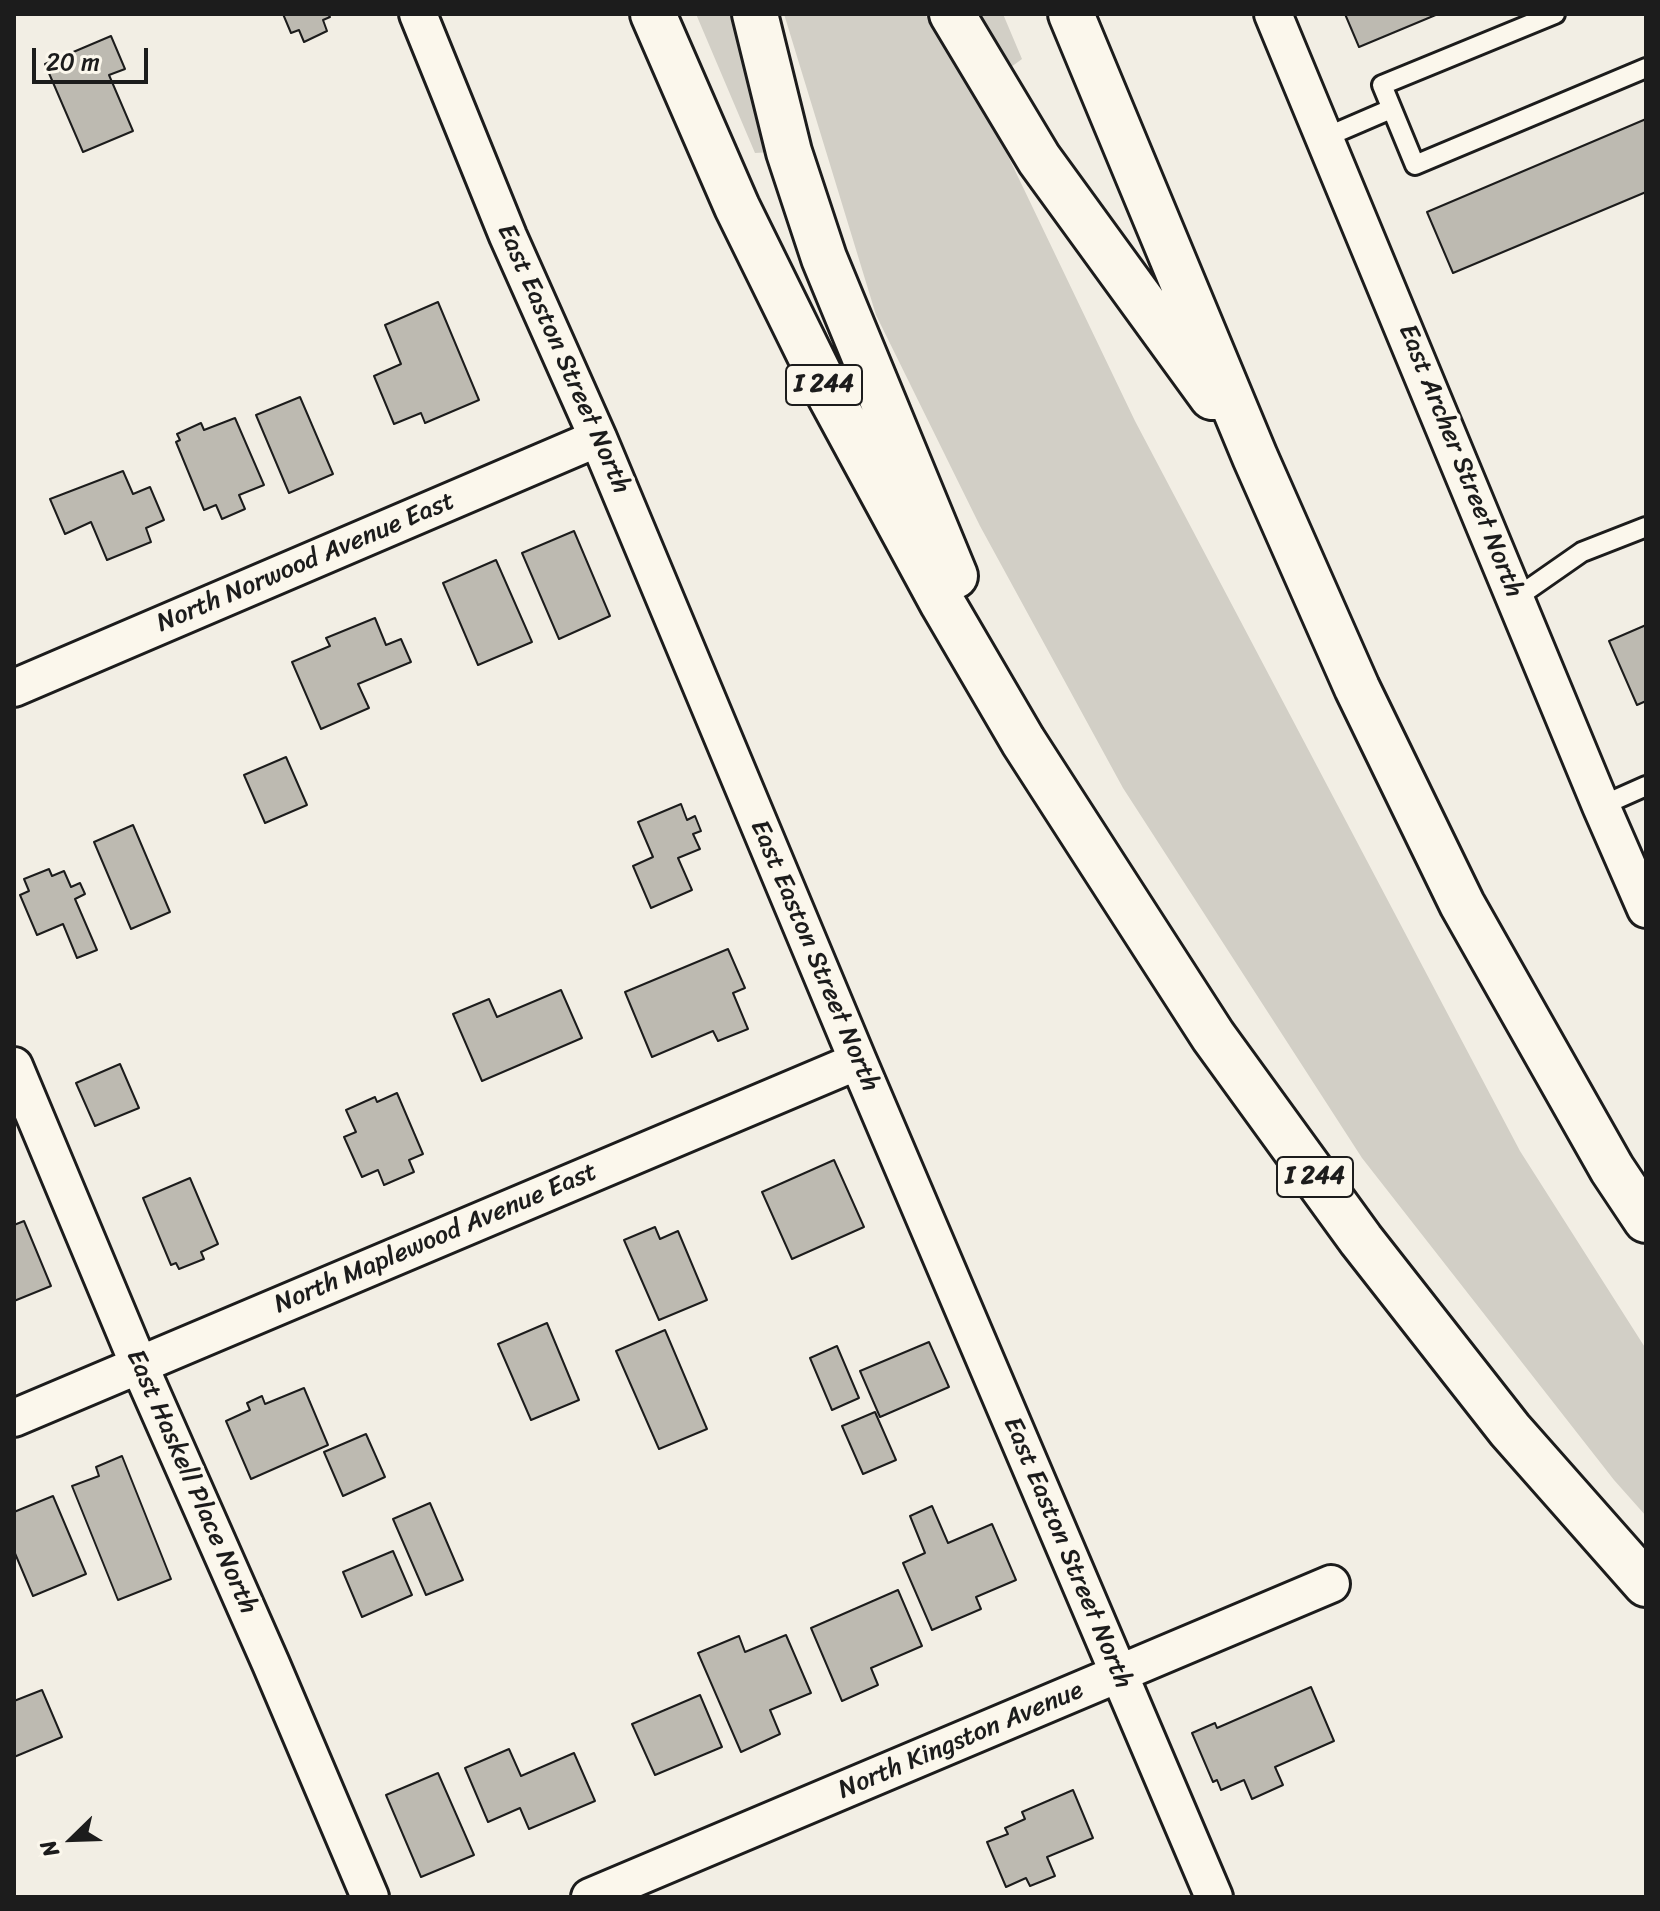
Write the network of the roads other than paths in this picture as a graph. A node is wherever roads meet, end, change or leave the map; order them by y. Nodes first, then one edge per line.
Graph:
1 (418, 14) edge
2 (653, 14) edge
3 (755, 14) edge
4 (952, 14) edge
5 (1071, 14) edge
6 (1273, 14) edge
7 (1555, 14) edge
8 (1646, 68) edge
9 (1391, 109) junction
10 (1326, 137) junction
11 (598, 438) junction
12 (1255, 457) junction
13 (1646, 527) edge
14 (1516, 598) junction
15 (14, 688) edge
16 (1023, 741) junction
17 (1646, 786) edge
18 (1601, 806) junction
19 (1646, 909) edge
20 (858, 1061) junction
21 (14, 1066) edge
22 (1646, 1220) edge
23 (139, 1365) junction
24 (14, 1418) edge
25 (1331, 1584) dead end
26 (1646, 1584) edge
27 (1118, 1674) junction
28 (370, 1897) edge
29 (590, 1897) edge
30 (1214, 1897) edge

1 - 11 street, East Easton Street North
2 - 16 highway, I 244
3 - 16 highway
4 - 12 highway
5 - 12 highway
6 - 10 street, East Archer Street North
7 - 9 lane
8 - 9 lane
9 - 10 lane
10 - 14 street, East Archer Street North
11 - 15 street, North Norwood Avenue East
11 - 20 street, East Easton Street North
12 - 22 highway
13 - 14 lane
14 - 18 street, East Archer Street North
16 - 26 highway, I 244
17 - 18 lane
18 - 19 street, East Archer Street North
20 - 23 street, North Maplewood Avenue East
20 - 27 street, East Easton Street North
21 - 23 street, East Haskell Place North
23 - 24 street, North Maplewood Avenue East
23 - 28 street, East Haskell Place North
25 - 27 street, North Kingston Avenue
27 - 29 street, North Kingston Avenue
27 - 30 street, East Easton Street North

